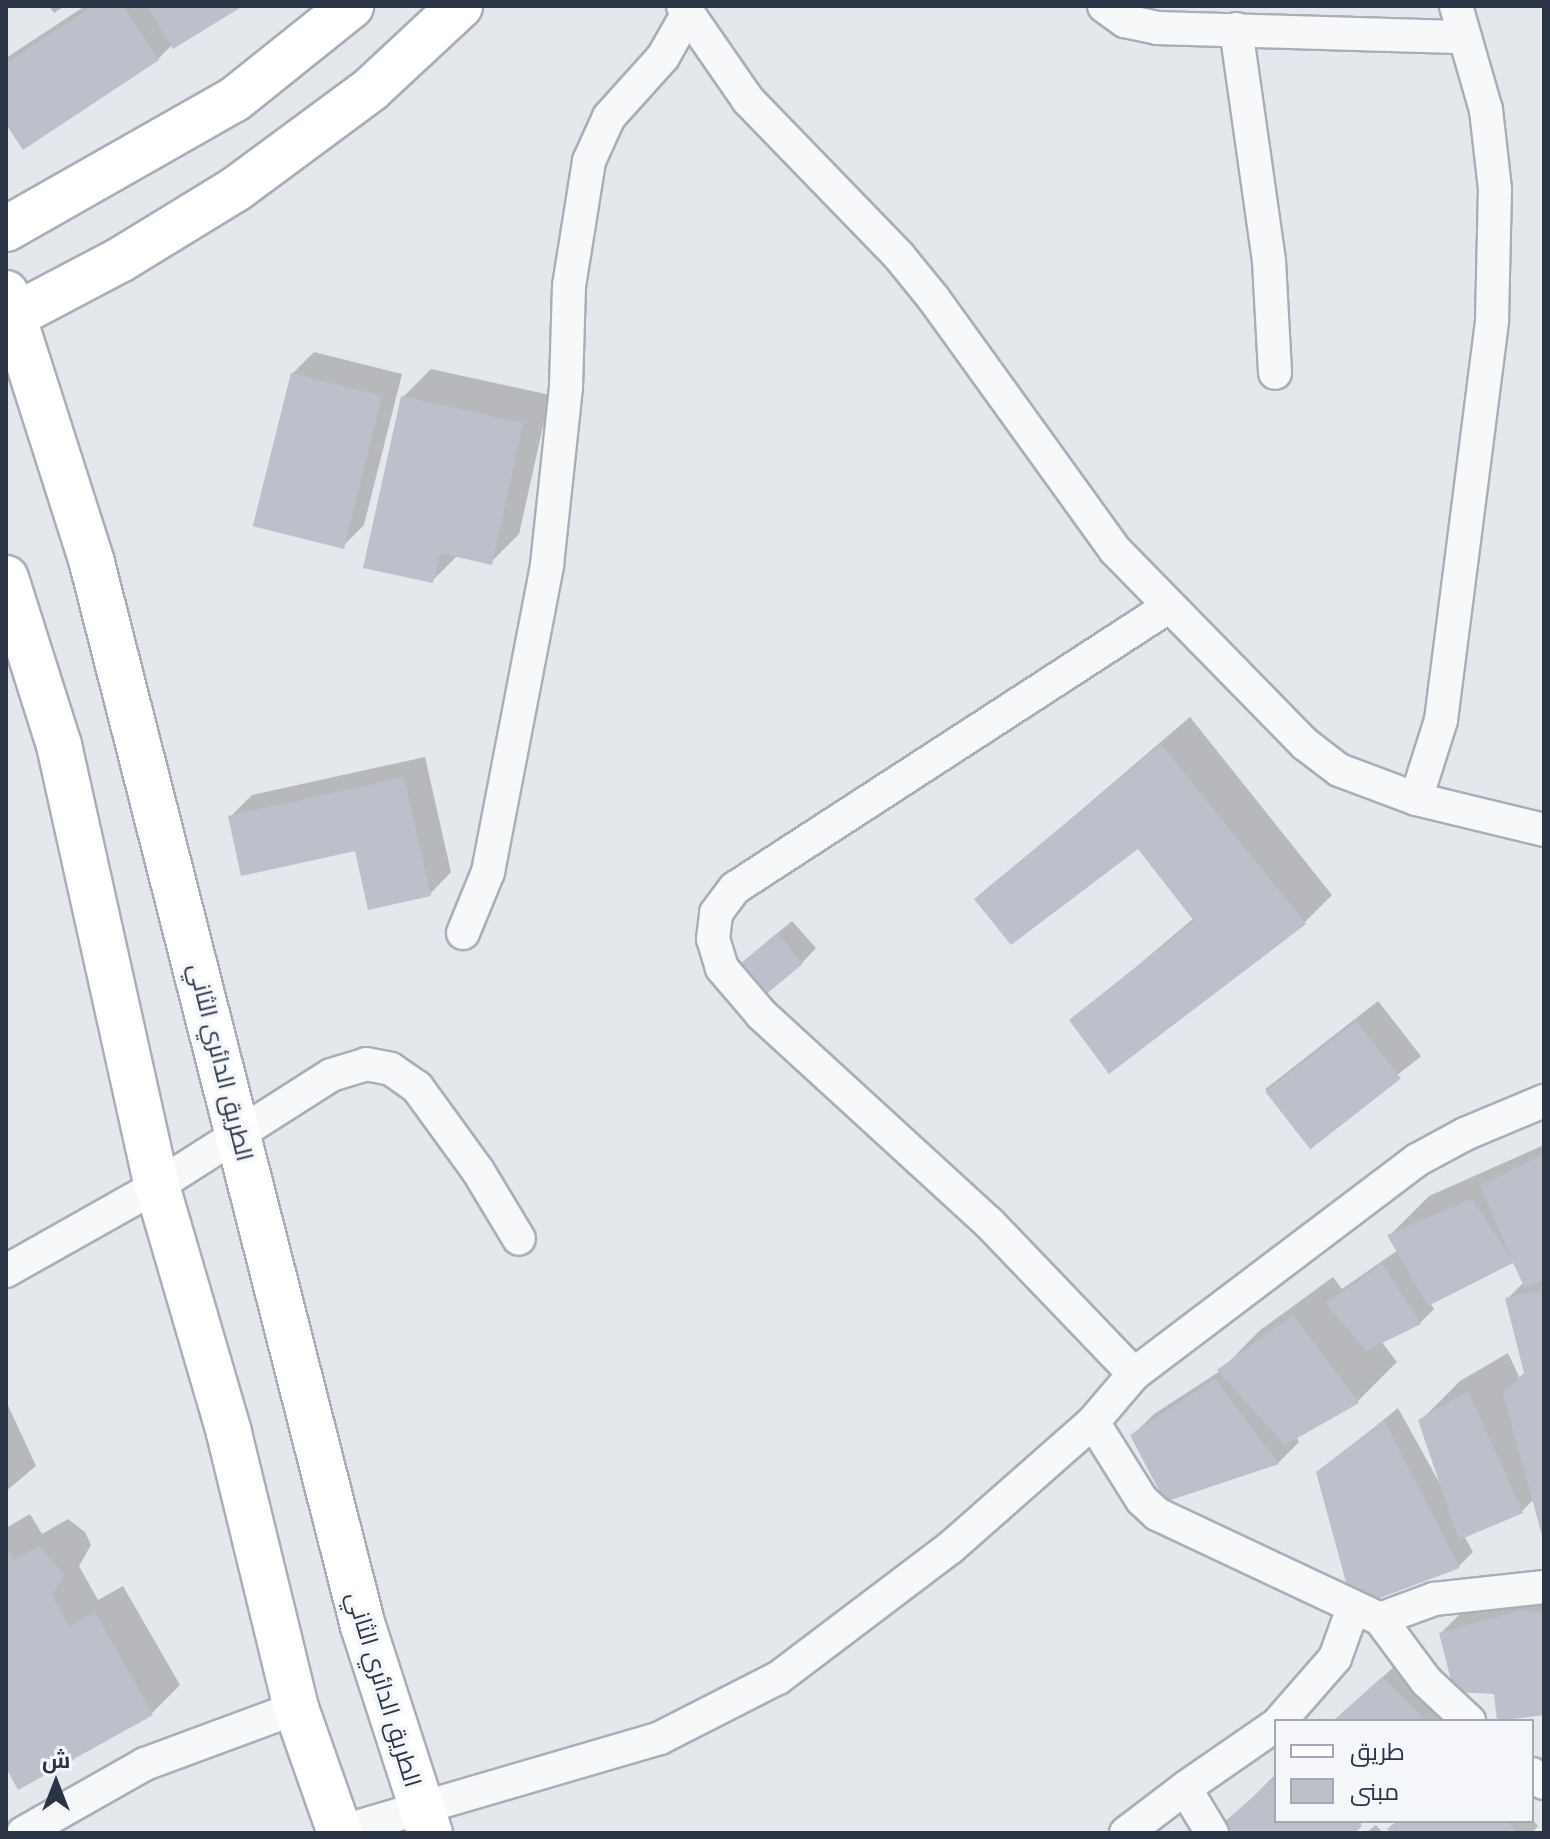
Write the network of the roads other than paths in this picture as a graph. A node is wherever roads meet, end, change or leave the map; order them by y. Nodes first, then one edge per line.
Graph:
1 (460, 6) edge
2 (1104, 6) edge
3 (1456, 6) edge
4 (686, 10) edge
5 (335, 11) edge
6 (1236, 29) junction
7 (1465, 37) junction
8 (6, 229) edge
9 (9, 310) edge
10 (1275, 373) dead end
11 (6, 578) edge
12 (1168, 607) junction
13 (1416, 799) junction
14 (1544, 830) edge
15 (463, 933) dead end
16 (1544, 1101) edge
17 (240, 1130) junction
18 (157, 1186) junction
19 (519, 1239) dead end
20 (6, 1271) edge
21 (1134, 1374) junction
22 (1093, 1422) junction
23 (1544, 1587) edge
24 (1366, 1613) junction
25 (296, 1708) junction
26 (1282, 1719) edge
27 (1467, 1719) edge
28 (1274, 1726) edge
29 (1185, 1788) junction
30 (426, 1822) edge
31 (340, 1832) edge
32 (23, 1833) edge
33 (1126, 1833) edge
34 (1212, 1833) edge

1 - 9 main road
2 - 6 street
3 - 7 street
4 - 12 street
4 - 15 street
5 - 8 main road
6 - 7 street
6 - 10 street
7 - 13 street
9 - 17 main road, الطريق الدائري الثاني
11 - 18 main road
12 - 13 street
12 - 21 street
13 - 14 street
16 - 21 street
17 - 18 street
17 - 19 street
17 - 30 main road, الطريق الدائري الثاني
18 - 20 street
18 - 25 main road
21 - 22 street
22 - 24 street
22 - 30 street
23 - 24 street
24 - 26 street
24 - 27 street
25 - 31 main road
25 - 32 street
28 - 29 street
29 - 33 street
29 - 34 street
30 - 31 street

